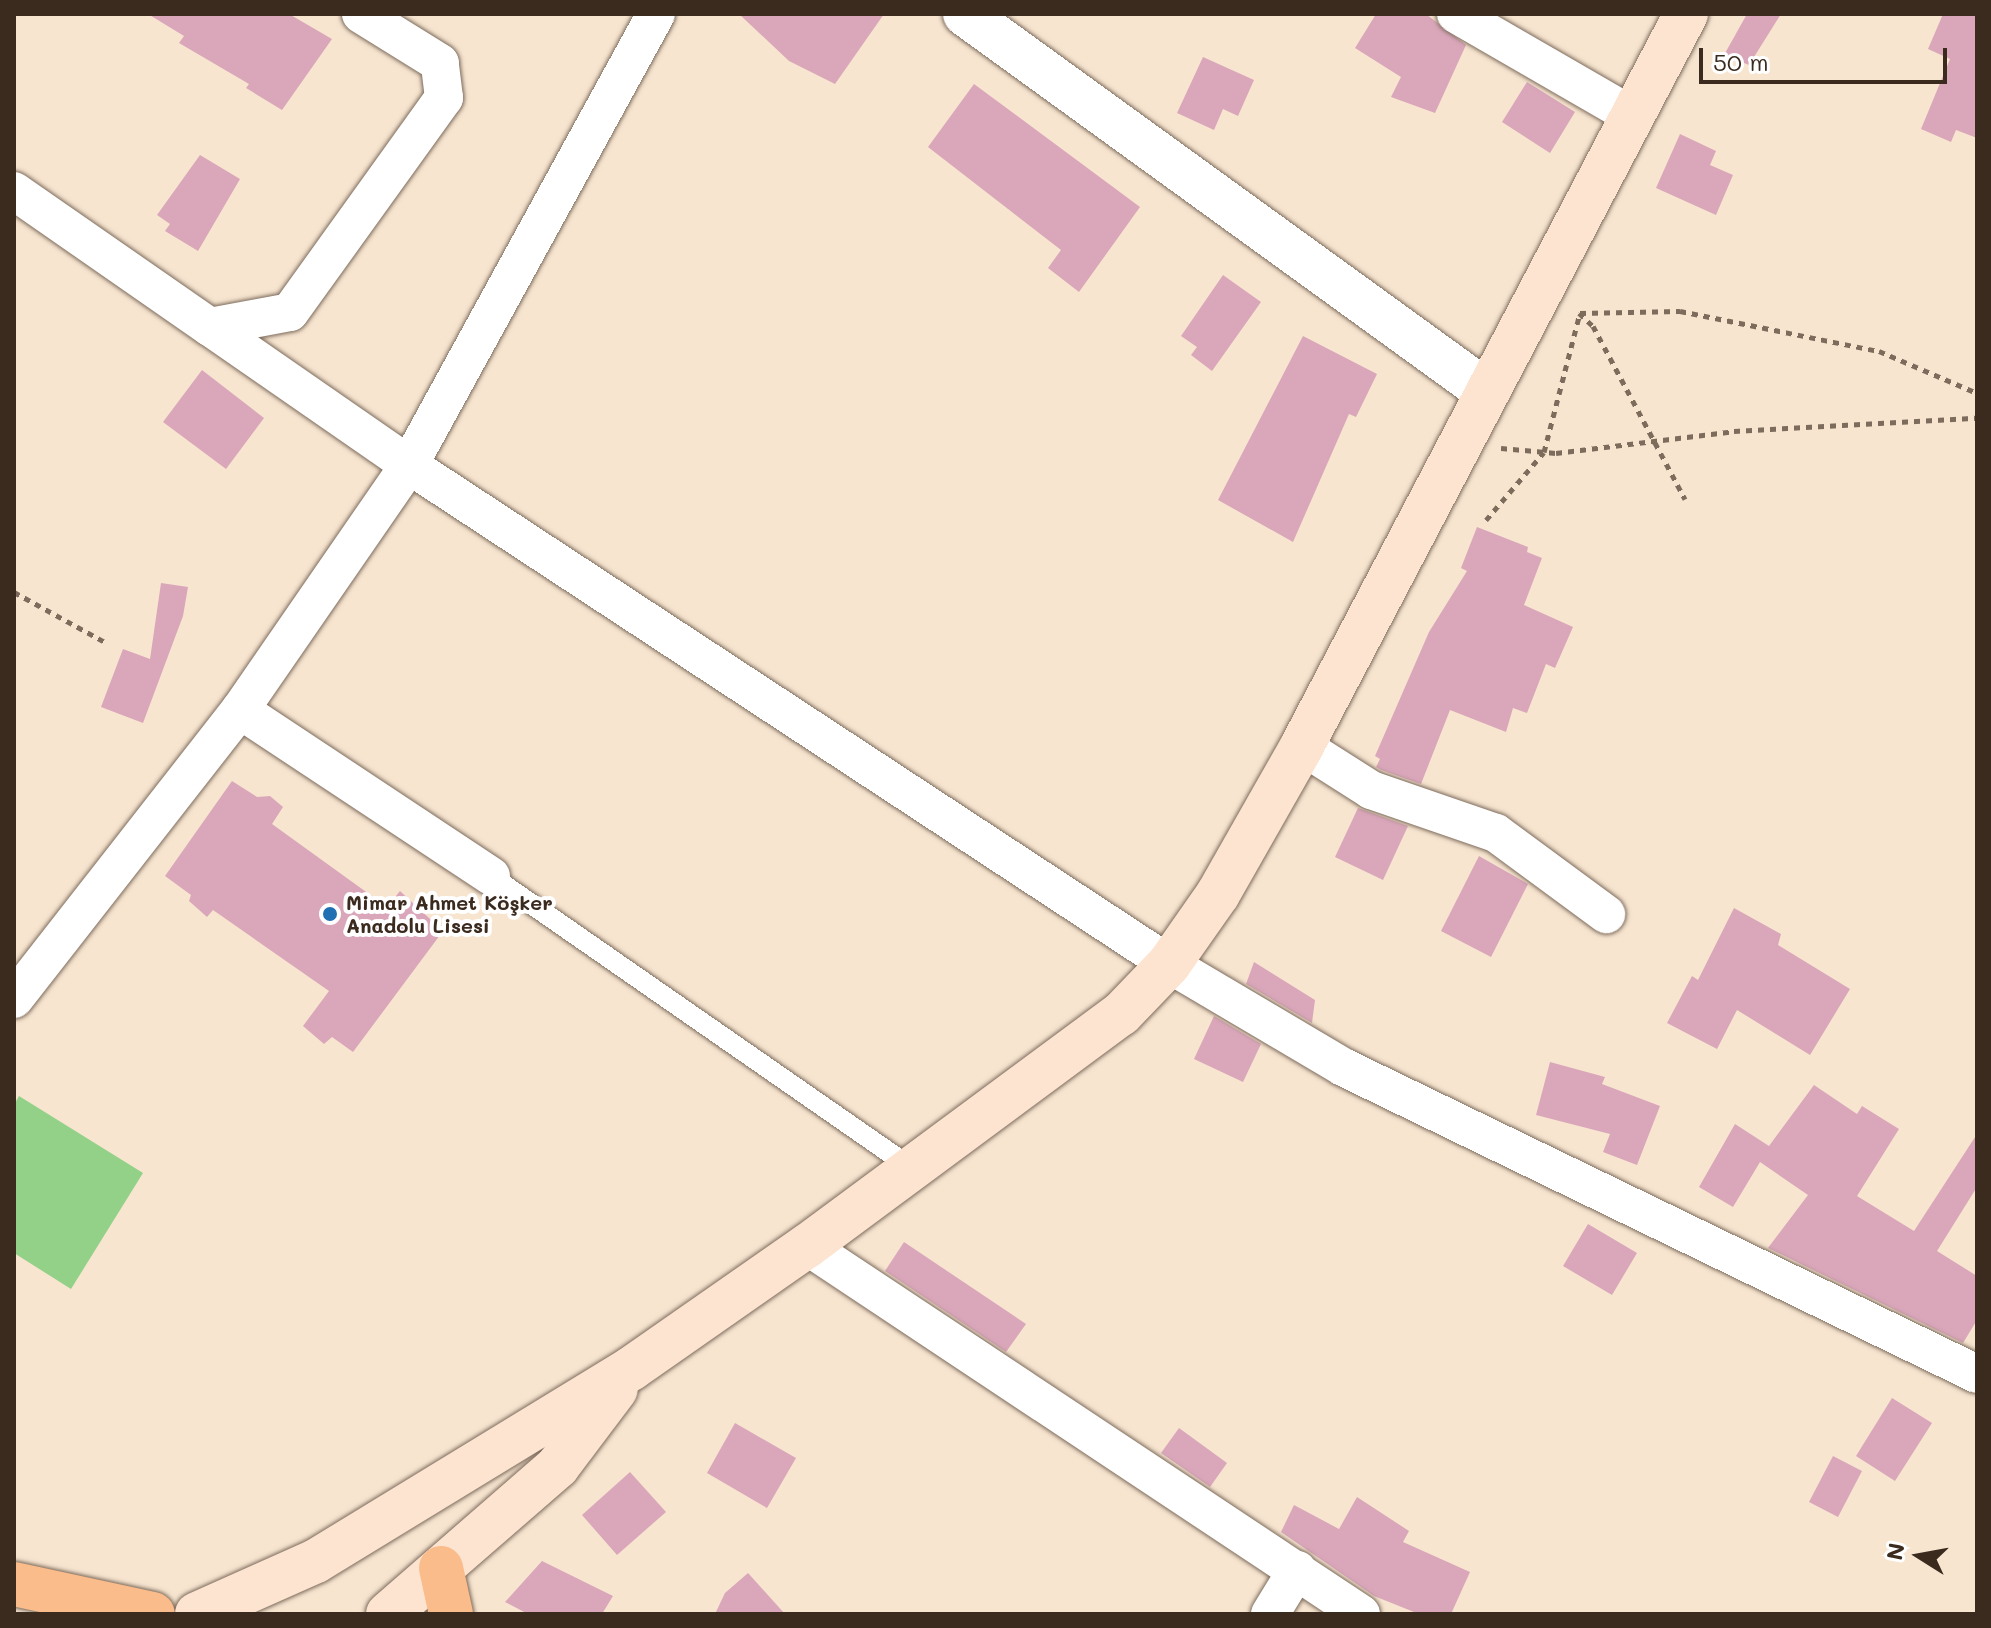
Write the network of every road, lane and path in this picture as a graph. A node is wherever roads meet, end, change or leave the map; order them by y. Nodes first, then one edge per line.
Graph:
1 (361, 14) edge
2 (656, 14) edge
3 (965, 14) edge
4 (1456, 14) edge
5 (1686, 14) edge
6 (1633, 116) junction
7 (14, 191) edge
8 (1545, 283) junction
9 (1580, 313) junction
10 (210, 327) junction
11 (1487, 392) junction
12 (1977, 393) edge
13 (1977, 418) edge
14 (1653, 440) junction
15 (1461, 443) junction
16 (1544, 452) junction
17 (409, 465) junction
18 (1685, 499) dead end
19 (1486, 520) dead end
20 (14, 592) edge
21 (105, 642) dead end
22 (240, 710) junction
23 (1302, 746) junction
24 (491, 876) joint
25 (1606, 914) dead end
26 (1169, 964) junction
27 (14, 999) edge
28 (913, 1169) junction
29 (807, 1246) junction
30 (632, 1368) junction
31 (1977, 1374) edge
32 (441, 1568) junction
33 (1297, 1570) junction
34 (14, 1584) edge
35 (153, 1614) edge
36 (197, 1614) edge
37 (388, 1614) edge
38 (451, 1614) edge
39 (1270, 1614) edge
40 (1361, 1614) edge

1 - 10 street
2 - 17 street
3 - 11 street
4 - 6 street
5 - 6 main road
6 - 8 main road
7 - 10 street
8 - 9 path
8 - 11 main road
9 - 12 path
9 - 14 path
9 - 16 path
10 - 17 street
11 - 15 main road
13 - 14 path
14 - 16 path
14 - 18 path
15 - 16 path
15 - 23 main road
16 - 19 path
17 - 22 street
17 - 26 street
20 - 21 path
22 - 24 street
22 - 27 street
23 - 25 street
23 - 26 main road
24 - 28 lane
26 - 28 main road
26 - 31 street
28 - 29 main road
29 - 30 main road
29 - 33 street
30 - 32 main road
30 - 36 main road
32 - 37 main road
32 - 38 highway
33 - 39 street
33 - 40 street
34 - 35 highway

